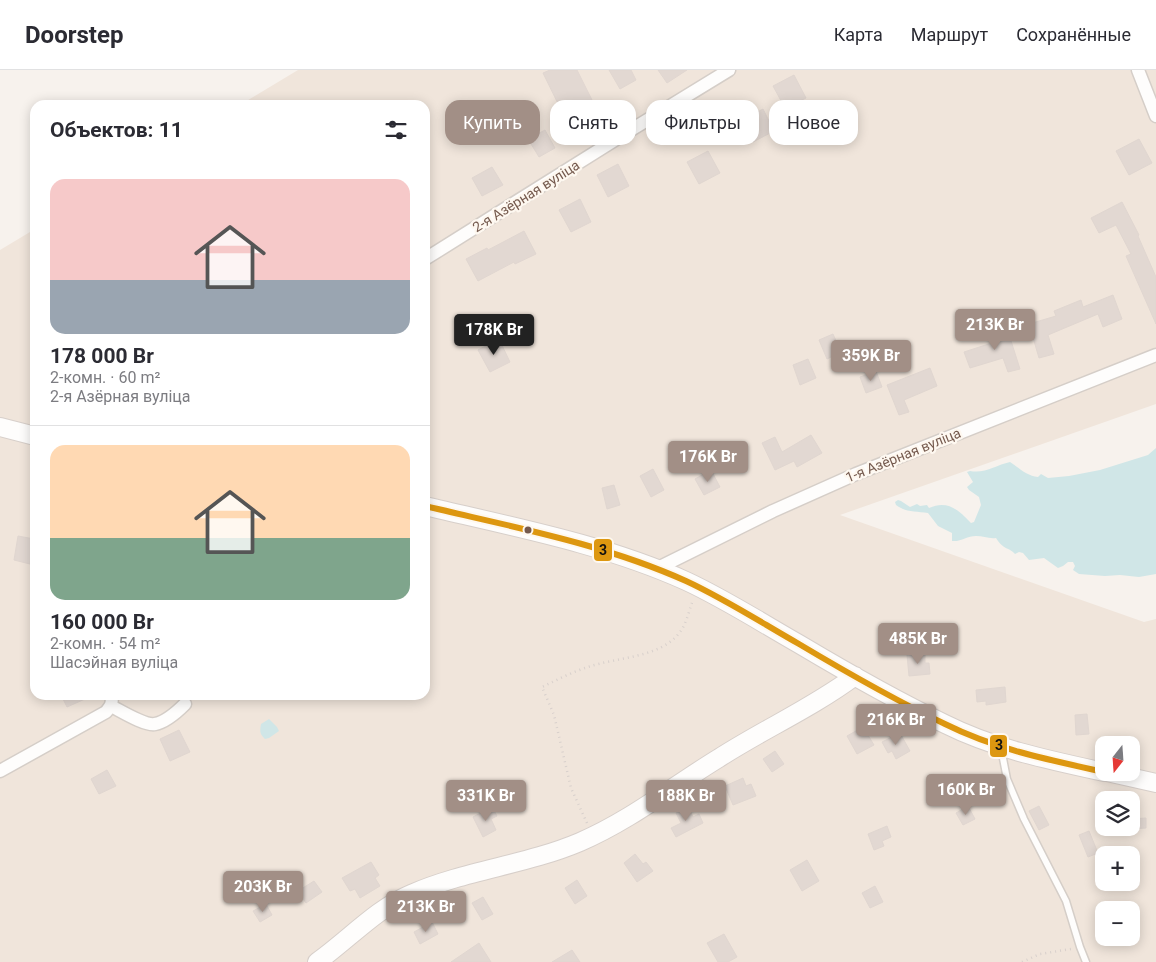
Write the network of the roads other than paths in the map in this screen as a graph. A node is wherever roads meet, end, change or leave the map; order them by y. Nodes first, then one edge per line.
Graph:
1 (729, 70) edge
2 (1138, 70) edge
3 (1156, 116) edge
4 (430, 256) edge
5 (1156, 355) edge
6 (0, 427) edge
7 (30, 435) edge
8 (430, 507) edge
9 (656, 569) junction
10 (855, 676) junction
11 (111, 700) edge
12 (185, 704) dead end
13 (1001, 747) junction
14 (1095, 769) edge
15 (0, 771) edge
16 (1140, 779) edge
17 (1156, 783) edge
18 (316, 962) edge
19 (1086, 962) edge

1 - 4 street, 2-я Азёрная вуліца
2 - 3 street
5 - 9 street, 1-я Азёрная вуліца
6 - 7 main road
8 - 9 main road
9 - 10 main road
10 - 13 main road
10 - 18 main road
11 - 12 street
11 - 15 street
13 - 14 main road
13 - 19 lane
16 - 17 main road

